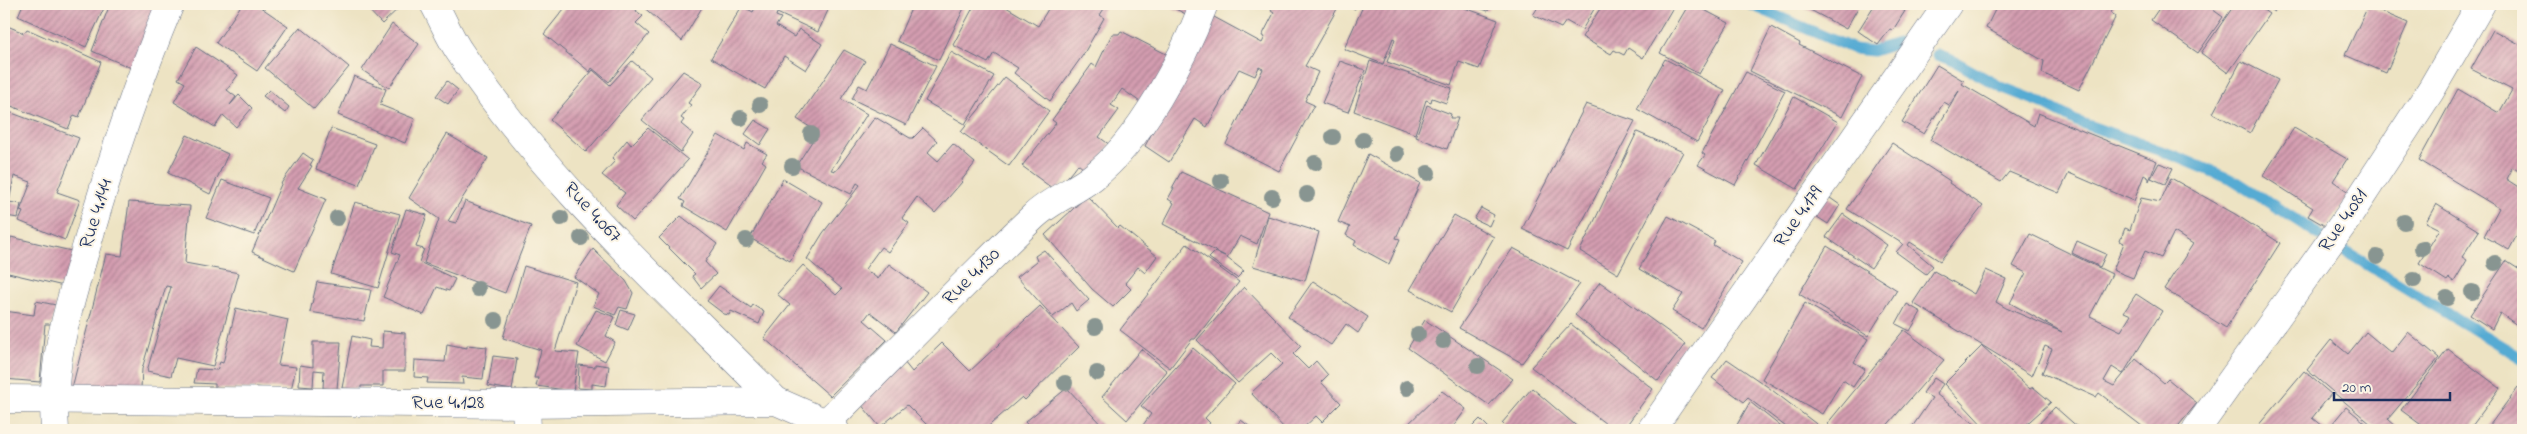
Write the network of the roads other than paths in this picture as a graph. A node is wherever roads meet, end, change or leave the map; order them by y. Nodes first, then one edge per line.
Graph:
1 (170, 4) edge
2 (434, 4) edge
3 (1204, 4) edge
4 (1948, 4) edge
5 (2480, 4) edge
6 (4, 399) edge
7 (53, 400) junction
8 (776, 401) junction
9 (526, 404) junction
10 (831, 426) edge
11 (55, 430) edge
12 (527, 430) edge
13 (1651, 430) edge
14 (2196, 430) edge

1 - 7 street, Rue 4.144
2 - 8 street, Rue 4.067
3 - 10 street, Rue 4.130
4 - 13 street, Rue 4.179
5 - 14 street, Rue 4.081
6 - 7 street, Rue 4.128
7 - 9 street, Rue 4.128
7 - 11 street, Rue 4.144
8 - 9 street, Rue 4.128
8 - 10 street, Rue 4.128
9 - 12 street

